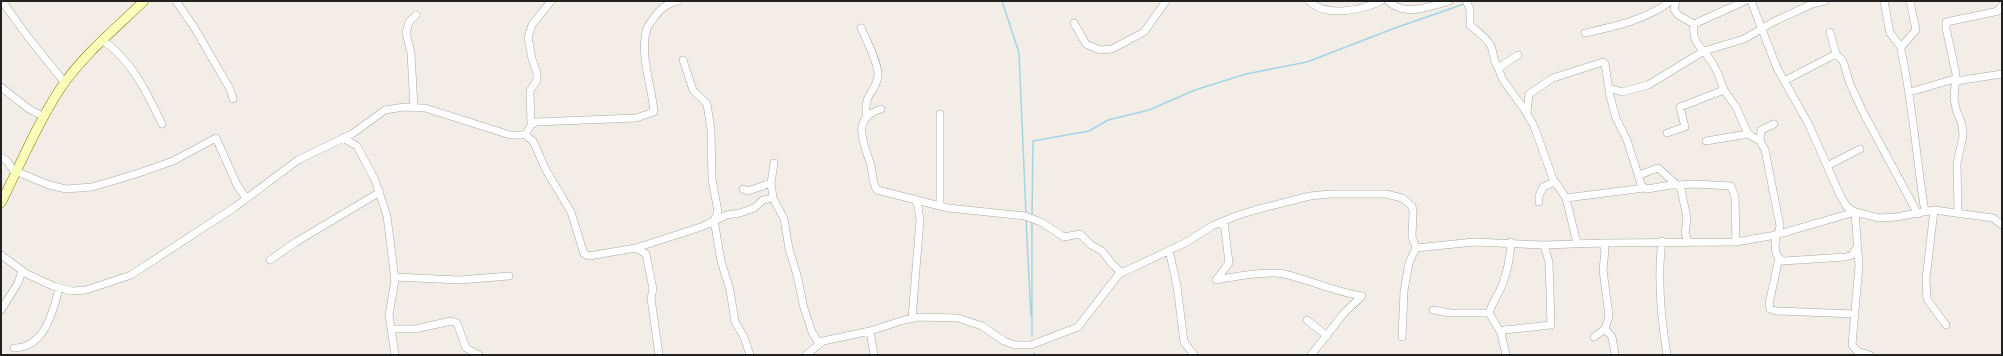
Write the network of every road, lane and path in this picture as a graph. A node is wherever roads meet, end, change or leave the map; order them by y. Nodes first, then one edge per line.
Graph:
1 (2, 1) edge
2 (144, 1) edge
3 (176, 1) edge
4 (551, 1) edge
5 (678, 1) edge
6 (1166, 1) edge
7 (1309, 1) edge
8 (1381, 1) edge
9 (1388, 1) edge
10 (1449, 1) edge
11 (1466, 1) edge
12 (1671, 1) edge
13 (1676, 1) edge
14 (1745, 1) edge
15 (1751, 1) edge
16 (1825, 1) edge
17 (1884, 1) edge
18 (1910, 1) edge
19 (2001, 9) edge
20 (416, 15) dead end
21 (1074, 23) dead end
22 (1694, 24) junction
23 (861, 28) dead end
24 (1762, 29) junction
25 (1830, 32) dead end
26 (1586, 33) dead end
27 (102, 40) junction
28 (1901, 47) junction
29 (1704, 51) junction
30 (1836, 54) junction
31 (1518, 55) dead end
32 (682, 60) dead end
33 (1498, 68) junction
34 (2002, 74) edge
35 (1784, 81) junction
36 (1956, 81) junction
37 (65, 83) junction
38 (1, 87) edge
39 (1609, 88) junction
40 (1724, 90) junction
41 (1910, 92) junction
42 (233, 99) dead end
43 (414, 108) junction
44 (881, 110) dead end
45 (1527, 113) junction
46 (940, 114) dead end
47 (44, 117) junction
48 (867, 117) junction
49 (162, 124) dead end
50 (1774, 124) dead end
51 (531, 125) junction
52 (1667, 133) dead end
53 (1748, 134) junction
54 (525, 135) junction
55 (343, 138) junction
56 (1760, 140) junction
57 (1706, 141) dead end
58 (1860, 149) dead end
59 (1, 157) edge
60 (774, 163) dead end
61 (1826, 166) junction
62 (17, 171) junction
63 (1639, 174) junction
64 (771, 183) junction
65 (1556, 184) junction
66 (1676, 185) junction
67 (743, 188) dead end
68 (1644, 188) junction
69 (380, 192) junction
70 (246, 198) junction
71 (773, 198) junction
72 (1566, 198) junction
73 (915, 199) junction
74 (1539, 202) dead end
75 (1, 203) edge
76 (940, 205) junction
77 (1934, 210) junction
78 (1855, 212) junction
79 (1922, 213) junction
80 (1958, 213) junction
81 (1993, 218) junction
82 (714, 220) junction
83 (2002, 220) edge
84 (1224, 221) junction
85 (2002, 225) edge
86 (1776, 234) junction
87 (1662, 241) junction
88 (1511, 242) junction
89 (1688, 242) junction
90 (1736, 242) junction
91 (1578, 243) junction
92 (1603, 243) junction
93 (1544, 245) junction
94 (1858, 246) junction
95 (636, 248) junction
96 (1416, 248) junction
97 (1169, 250) junction
98 (1, 255) edge
99 (1778, 258) junction
100 (270, 260) dead end
101 (22, 271) junction
102 (1122, 273) junction
103 (509, 276) dead end
104 (394, 277) junction
105 (59, 288) junction
106 (1, 310) edge
107 (1433, 310) dead end
108 (1489, 313) junction
109 (1855, 314) junction
110 (912, 318) junction
111 (1307, 320) dead end
112 (1946, 325) dead end
113 (391, 329) junction
114 (1605, 329) junction
115 (870, 331) junction
116 (1501, 333) junction
117 (1327, 336) junction
118 (1402, 337) dead end
119 (1594, 337) dead end
120 (819, 343) junction
121 (14, 348) dead end
122 (1615, 354) dead end
123 (395, 355) edge
124 (479, 355) edge
125 (659, 355) edge
126 (750, 355) edge
127 (806, 355) edge
128 (874, 355) edge
129 (1194, 355) edge
130 (1311, 355) edge
131 (1506, 355) edge
132 (1667, 355) edge
133 (1870, 355) edge

1 - 37 street
2 - 27 street
3 - 42 street
4 - 51 street
5 - 51 street
6 - 21 street
7 - 8 street
9 - 10 street
11 - 33 street
12 - 26 street
13 - 22 street
14 - 22 street
15 - 24 street
16 - 24 street
17 - 28 street
18 - 28 street
19 - 36 street
20 - 43 street
22 - 29 street
23 - 48 street
24 - 29 street
24 - 35 street
25 - 30 street
27 - 37 street
27 - 49 street
28 - 41 street
29 - 39 street
29 - 40 street
30 - 35 street
30 - 79 street
31 - 33 street
32 - 82 street
33 - 45 street
34 - 36 street
35 - 61 street
36 - 41 street
36 - 80 street
37 - 47 street
38 - 47 street
39 - 45 street
39 - 63 street
40 - 52 street
40 - 53 street
41 - 79 street
43 - 54 street
43 - 55 street
44 - 48 street
45 - 65 street
46 - 76 street
47 - 62 street
48 - 73 street
50 - 56 street
51 - 54 street
53 - 56 street
53 - 57 street
54 - 95 street
55 - 69 street
55 - 70 street
56 - 86 street
58 - 61 street
59 - 62 street
60 - 64 street
61 - 78 street
62 - 70 street
62 - 75 street
63 - 66 street
63 - 68 street
64 - 67 street
64 - 71 street
65 - 72 street
65 - 74 street
66 - 68 street
66 - 89 street
66 - 90 street
68 - 72 street
69 - 100 street
69 - 104 street
70 - 105 street
71 - 82 street
71 - 120 street
72 - 91 street
73 - 76 street
73 - 110 street
76 - 102 street
77 - 79 street
77 - 80 street
77 - 112 street
78 - 79 street
78 - 86 street
78 - 94 street
80 - 81 street
81 - 83 street
81 - 85 street
82 - 95 street
82 - 126 street
84 - 96 street
84 - 97 street
84 - 117 street
86 - 90 street
86 - 99 street
87 - 89 street
87 - 92 street
87 - 132 street
88 - 93 street
88 - 96 street
88 - 108 street
89 - 90 street
91 - 92 street
91 - 93 street
92 - 114 street
93 - 116 street
94 - 99 street
94 - 109 street
95 - 125 street
96 - 118 street
97 - 102 street
97 - 129 street
98 - 101 street
99 - 109 street
101 - 105 street
101 - 106 street
102 - 110 street
103 - 104 street
104 - 113 street
105 - 121 street
107 - 108 street
108 - 116 street
109 - 133 street
110 - 115 street
111 - 117 street
113 - 123 street
113 - 124 street
114 - 119 street
114 - 122 street
115 - 120 street
115 - 128 street
116 - 131 street
117 - 130 street
120 - 127 street

